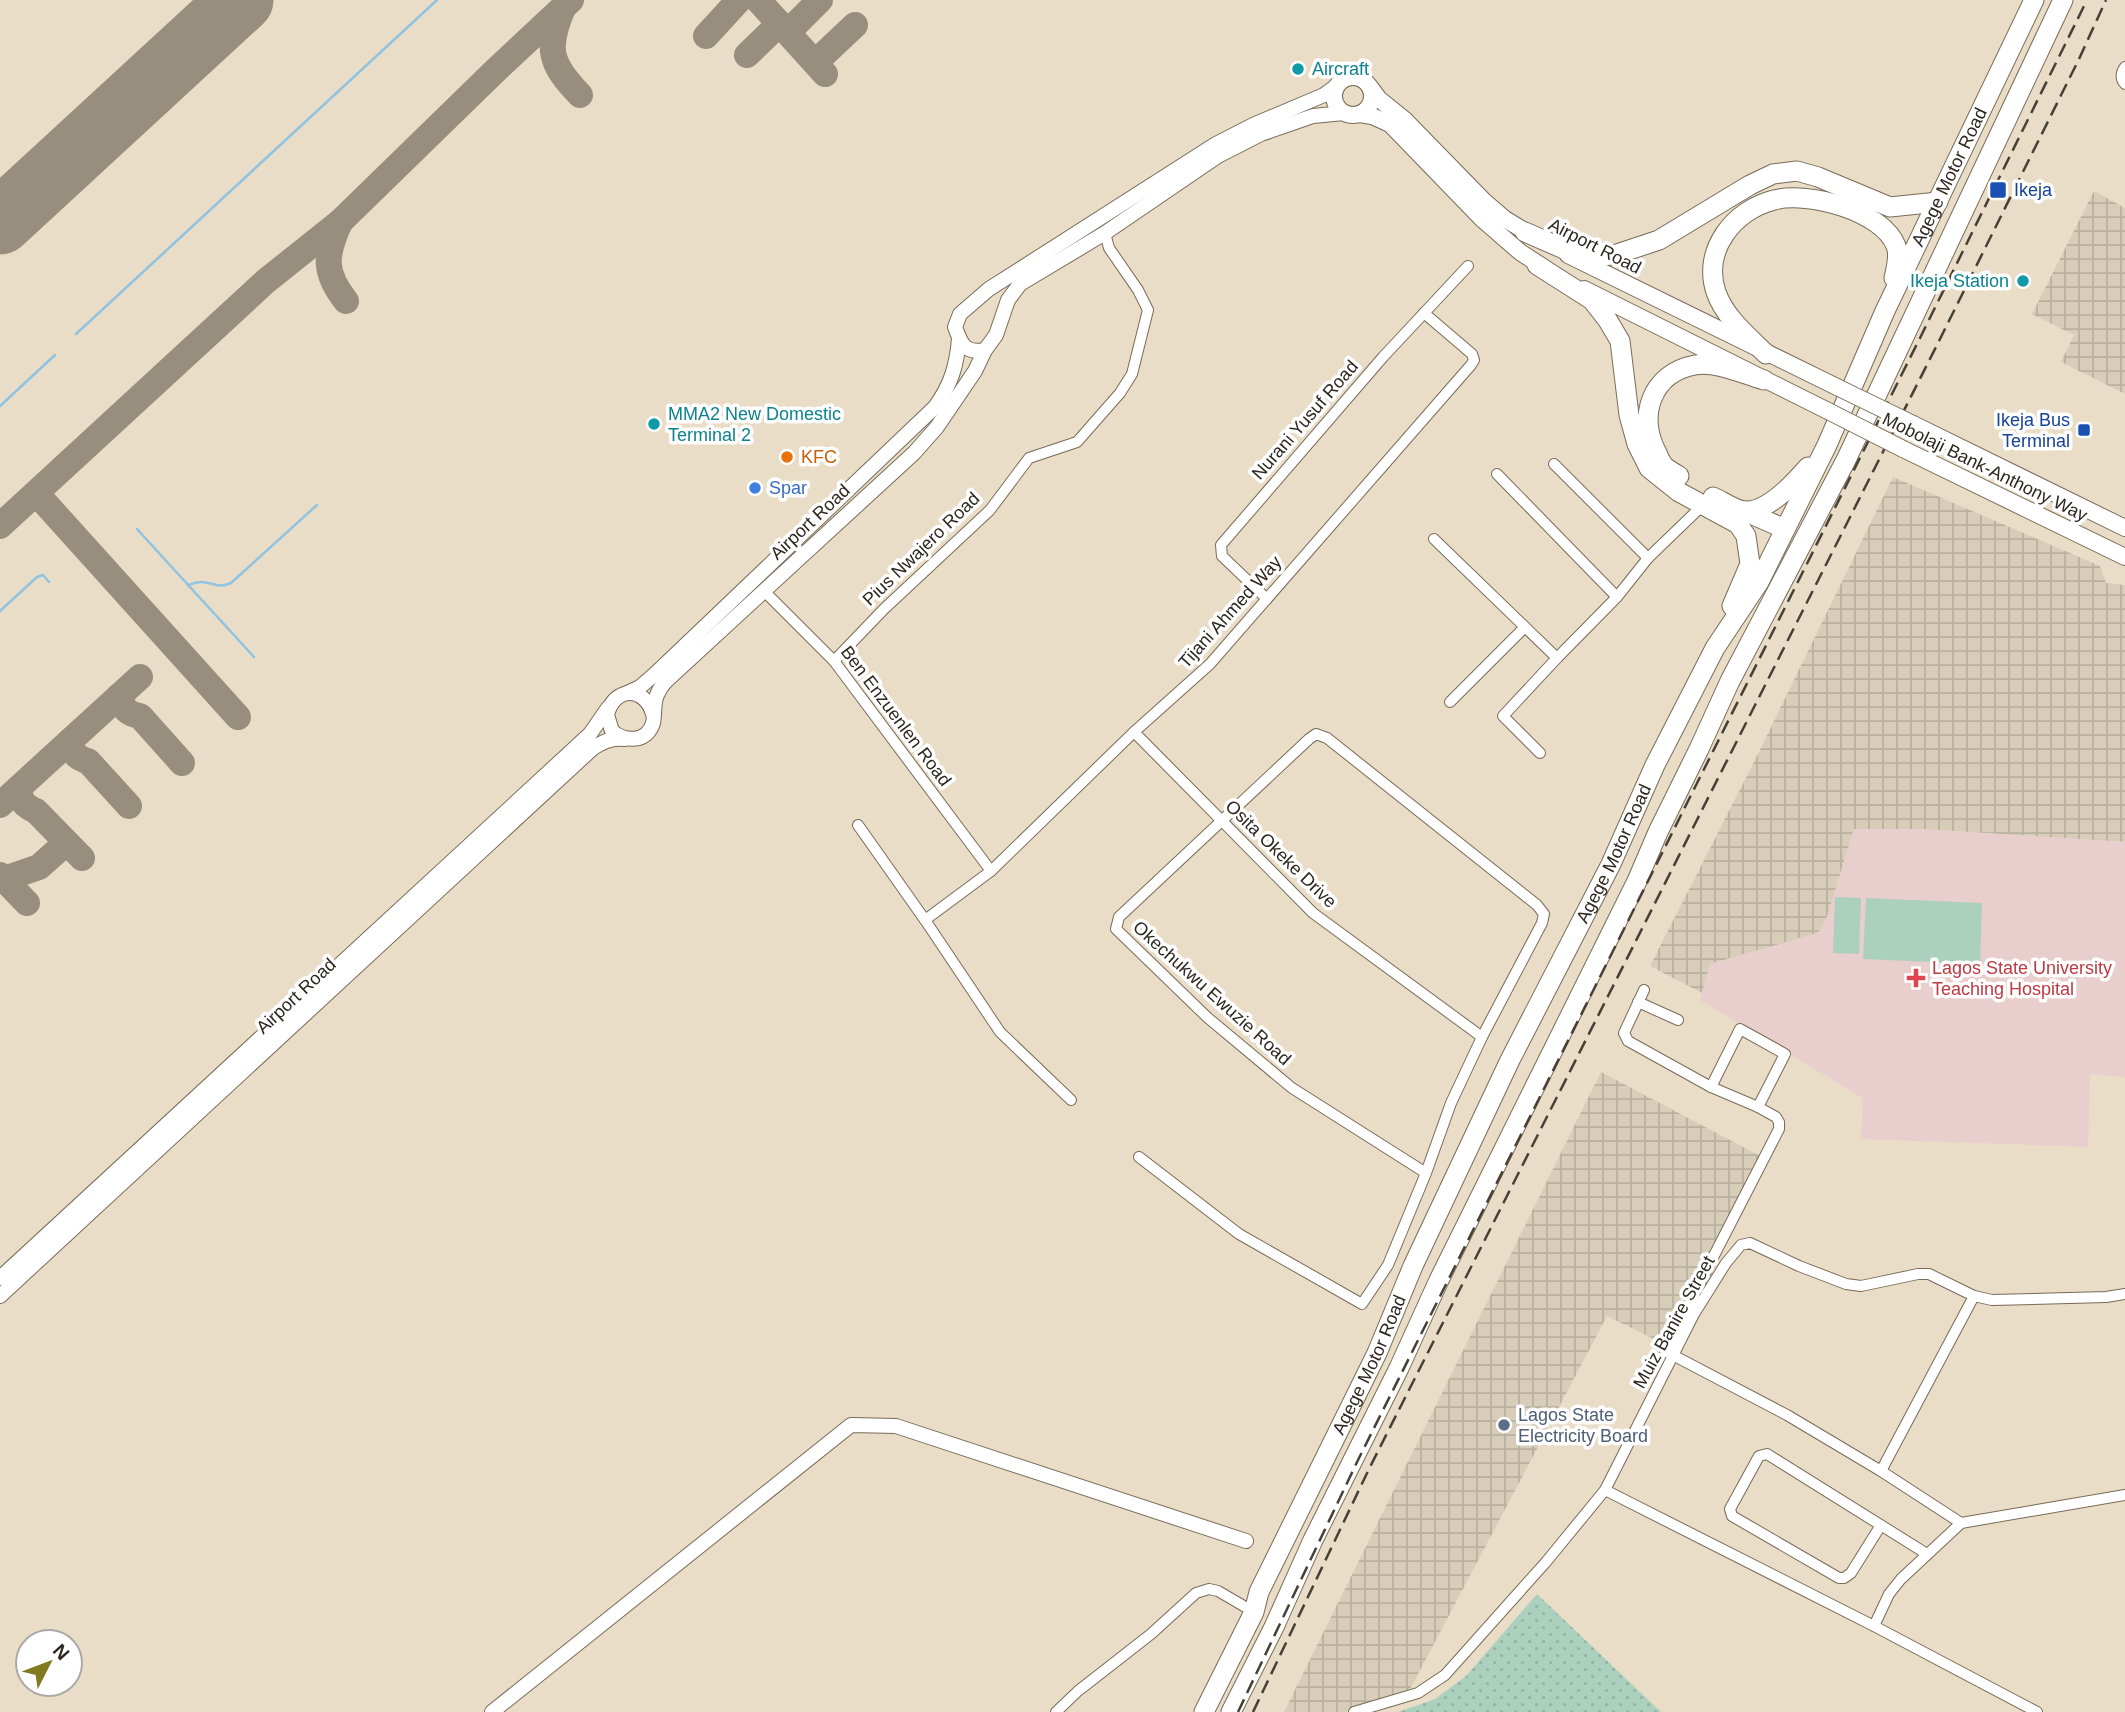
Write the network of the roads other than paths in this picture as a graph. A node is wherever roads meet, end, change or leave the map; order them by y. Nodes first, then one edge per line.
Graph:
1 (2034, 0) edge
2 (2063, 0) edge
3 (2125, 67) edge
4 (2125, 84) edge
5 (1335, 87) junction
6 (1370, 87) junction
7 (1352, 113) junction
8 (1938, 202) junction
9 (1525, 232) junction
10 (1105, 233) junction
11 (1537, 265) junction
12 (1468, 266) dead end
13 (973, 302) junction
14 (1885, 311) junction
15 (1424, 313) junction
16 (1002, 316) junction
17 (959, 338) junction
18 (985, 350) junction
19 (1766, 354) junction
20 (1764, 380) junction
21 (1839, 388) joint
22 (1827, 445) junction
23 (1554, 464) dead end
24 (1497, 474) dead end
25 (1702, 506) junction
26 (1741, 517) junction
27 (2125, 528) edge
28 (1781, 537) junction
29 (1434, 539) dead end
30 (2125, 557) edge
31 (1648, 558) junction
32 (764, 591) junction
33 (1617, 597) junction
34 (1267, 599) junction
35 (1525, 627) junction
36 (1715, 648) junction
37 (1557, 658) junction
38 (834, 661) junction
39 (626, 693) junction
40 (1450, 702) dead end
41 (609, 707) junction
42 (653, 713) junction
43 (1134, 732) junction
44 (626, 739) junction
45 (1540, 753) dead end
46 (1222, 821) junction
47 (858, 825) dead end
48 (991, 871) junction
49 (925, 920) junction
50 (1644, 990) dead end
51 (1639, 1002) junction
52 (1678, 1020) dead end
53 (1482, 1037) junction
54 (1711, 1087) junction
55 (1071, 1100) dead end
56 (1758, 1107) junction
57 (1139, 1157) dead end
58 (1426, 1173) junction
59 (1413, 1266) junction
60 (0, 1278) edge
61 (1439, 1280) junction
62 (2125, 1294) edge
63 (0, 1296) edge
64 (1974, 1296) junction
65 (1673, 1356) junction
66 (1881, 1471) junction
67 (1605, 1490) junction
68 (2125, 1494) edge
69 (1961, 1523) junction
70 (1881, 1525) junction
71 (1246, 1541) dead end
72 (1927, 1554) junction
73 (1254, 1612) junction
74 (1874, 1626) junction
75 (492, 1712) edge
76 (1056, 1712) edge
77 (1204, 1712) edge
78 (1231, 1712) edge
79 (1354, 1712) edge
80 (2037, 1712) edge

1 - 8 highway, Agege Motor Road
2 - 61 highway, Agege Motor Road
3 - 4 street
5 - 6 main road
5 - 7 main road
5 - 13 main road
6 - 7 main road
6 - 9 main road, Airport Road
7 - 10 main road
7 - 11 main road
8 - 9 highway
8 - 14 highway, Agege Motor Road
9 - 19 main road, Airport Road
10 - 16 main road
10 - 38 street, Pius Nwajero Road
11 - 20 main road
11 - 25 highway
12 - 15 street, Nurani Yusuf Road
13 - 16 main road
13 - 17 main road
14 - 19 highway
14 - 22 highway, Agege Motor Road
15 - 34 street, Nurani Yusuf Road
15 - 34 street, Tijani Ahmed Way
16 - 18 main road
17 - 18 main road
17 - 39 main road, Airport Road
18 - 32 main road, Airport Road
19 - 21 main road, Airport Road
20 - 26 highway
20 - 30 main road, Mobolaji Bank-Anthony Way, bridge
21 - 27 main road, Mobolaji Bank-Anthony Way, bridge
22 - 26 highway
22 - 28 highway, Agege Motor Road
23 - 31 street
24 - 33 street
25 - 26 highway
25 - 31 street
26 - 28 highway
26 - 36 highway
28 - 36 highway, Agege Motor Road
29 - 35 street
31 - 33 street
32 - 38 street, Ben Enzuenlen Road
32 - 42 main road, Airport Road
33 - 37 street
34 - 43 street, Tijani Ahmed Way
35 - 37 street
35 - 40 street
36 - 59 highway, Agege Motor Road
37 - 45 street
38 - 48 street, Ben Enzuenlen Road
39 - 41 main road
39 - 42 main road
41 - 44 main road
41 - 60 main road, Airport Road
42 - 44 main road
43 - 46 street, Osita Okeke Drive
43 - 48 street, Tijani Ahmed Way
44 - 63 main road, Airport Road
46 - 53 street, Osita Okeke Drive
46 - 53 street
46 - 58 street, Okechukwu Ewuzie Road
47 - 49 street
48 - 49 street, Tijani Ahmed Way
49 - 55 street
50 - 51 street
51 - 52 street
51 - 54 street
53 - 58 street
54 - 56 street
54 - 56 street
56 - 65 street
57 - 58 street
59 - 61 highway
59 - 73 highway, Agege Motor Road
61 - 78 highway, Agege Motor Road
62 - 64 street
64 - 65 street, Muiz Banire Street
64 - 66 street
65 - 66 street
65 - 67 street, Muiz Banire Street
66 - 69 street
67 - 74 street
67 - 79 street, Muiz Banire Street
68 - 69 street
69 - 72 street
70 - 70 street
70 - 72 street
71 - 75 main road
72 - 74 street
73 - 76 street
73 - 77 highway, Agege Motor Road
74 - 80 street

